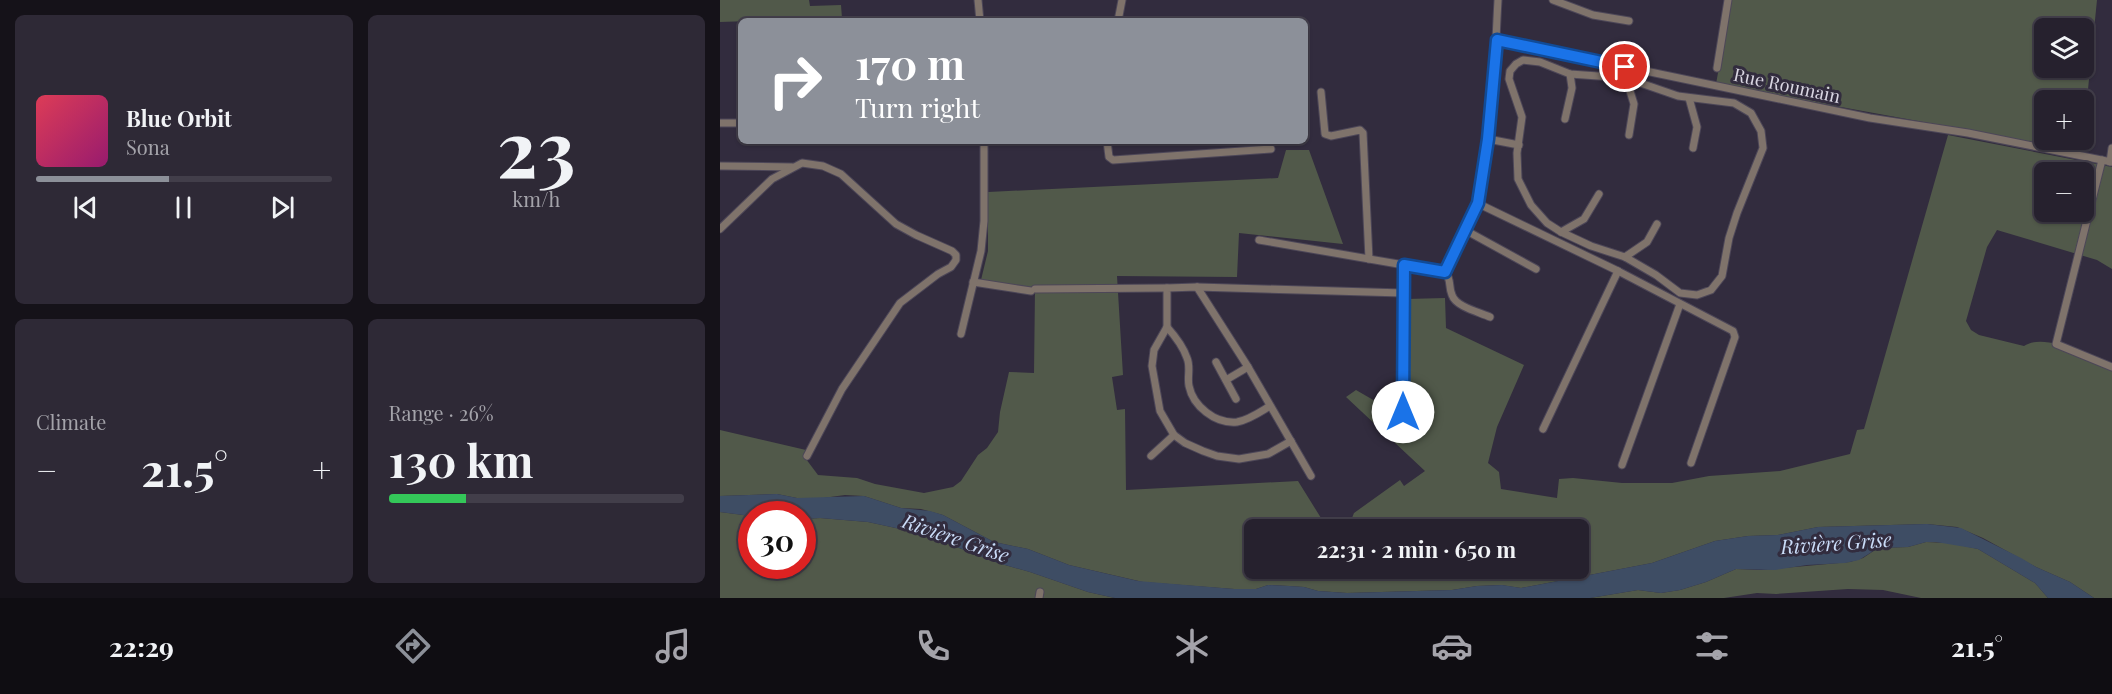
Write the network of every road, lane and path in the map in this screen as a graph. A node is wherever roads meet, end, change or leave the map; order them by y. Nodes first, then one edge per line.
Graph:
1 (978, 0) edge
2 (1122, 0) edge
3 (1498, 0) edge
4 (1553, 0) edge
5 (1728, 0) edge
6 (980, 18) edge
7 (1119, 18) edge
8 (1629, 21) dead end
9 (1497, 40) junction
10 (1717, 68) dead end
11 (1570, 74) junction
12 (1626, 78) junction
13 (1321, 92) dead end
14 (1689, 98) junction
15 (1565, 119) dead end
16 (720, 123) edge
17 (738, 123) edge
18 (1629, 135) dead end
19 (1488, 139) junction
20 (984, 144) edge
21 (1108, 144) edge
22 (1519, 144) junction
23 (2112, 147) edge
24 (1693, 148) dead end
25 (1271, 149) dead end
26 (2108, 161) edge
27 (720, 166) edge
28 (796, 167) junction
29 (1599, 194) dead end
30 (1478, 203) junction
31 (1658, 224) dead end
32 (720, 229) edge
33 (1465, 230) junction
34 (1561, 232) junction
35 (1260, 240) dead end
36 (1625, 256) junction
37 (1369, 259) junction
38 (1404, 265) junction
39 (1536, 269) dead end
40 (1618, 271) junction
41 (1445, 272) junction
42 (974, 282) junction
43 (1197, 287) junction
44 (1167, 288) junction
45 (1403, 293) junction
46 (1680, 304) junction
47 (1490, 317) dead end
48 (1167, 327) junction
49 (961, 333) dead end
50 (1216, 362) dead end
51 (1248, 367) junction
52 (2112, 367) edge
53 (1226, 380) junction
54 (1236, 399) dead end
55 (1270, 406) junction
56 (1403, 412) dead end
57 (1543, 429) dead end
58 (1174, 435) junction
59 (1291, 441) junction
60 (807, 456) dead end
61 (1151, 456) dead end
62 (1691, 463) dead end
63 (1622, 465) dead end
64 (1311, 476) dead end

1 - 6 street
2 - 7 street
3 - 9 street
4 - 8 street
5 - 10 street
9 - 19 street
9 - 26 street, Rue Roumain
11 - 12 street
11 - 15 street
11 - 22 street
12 - 14 street
12 - 18 street
13 - 37 street
14 - 24 street
14 - 36 street
16 - 17 street
19 - 22 street
19 - 30 street
20 - 42 street
21 - 25 street
22 - 34 street
23 - 26 street
26 - 52 street
27 - 28 street
28 - 32 street
28 - 60 street
29 - 34 street
30 - 33 street
30 - 40 street
31 - 36 street
33 - 39 street
33 - 41 street
34 - 36 street
35 - 37 street
37 - 38 street
38 - 41 street
38 - 45 street
40 - 46 street
40 - 57 street
41 - 47 street
42 - 44 street
42 - 49 street
43 - 44 street
43 - 45 street
43 - 51 street
44 - 48 street
45 - 56 street
46 - 62 street
46 - 63 street
48 - 55 street
48 - 58 street
50 - 53 street
51 - 53 street
51 - 55 street
53 - 54 street
55 - 59 street
58 - 59 street
58 - 61 street
59 - 64 street

